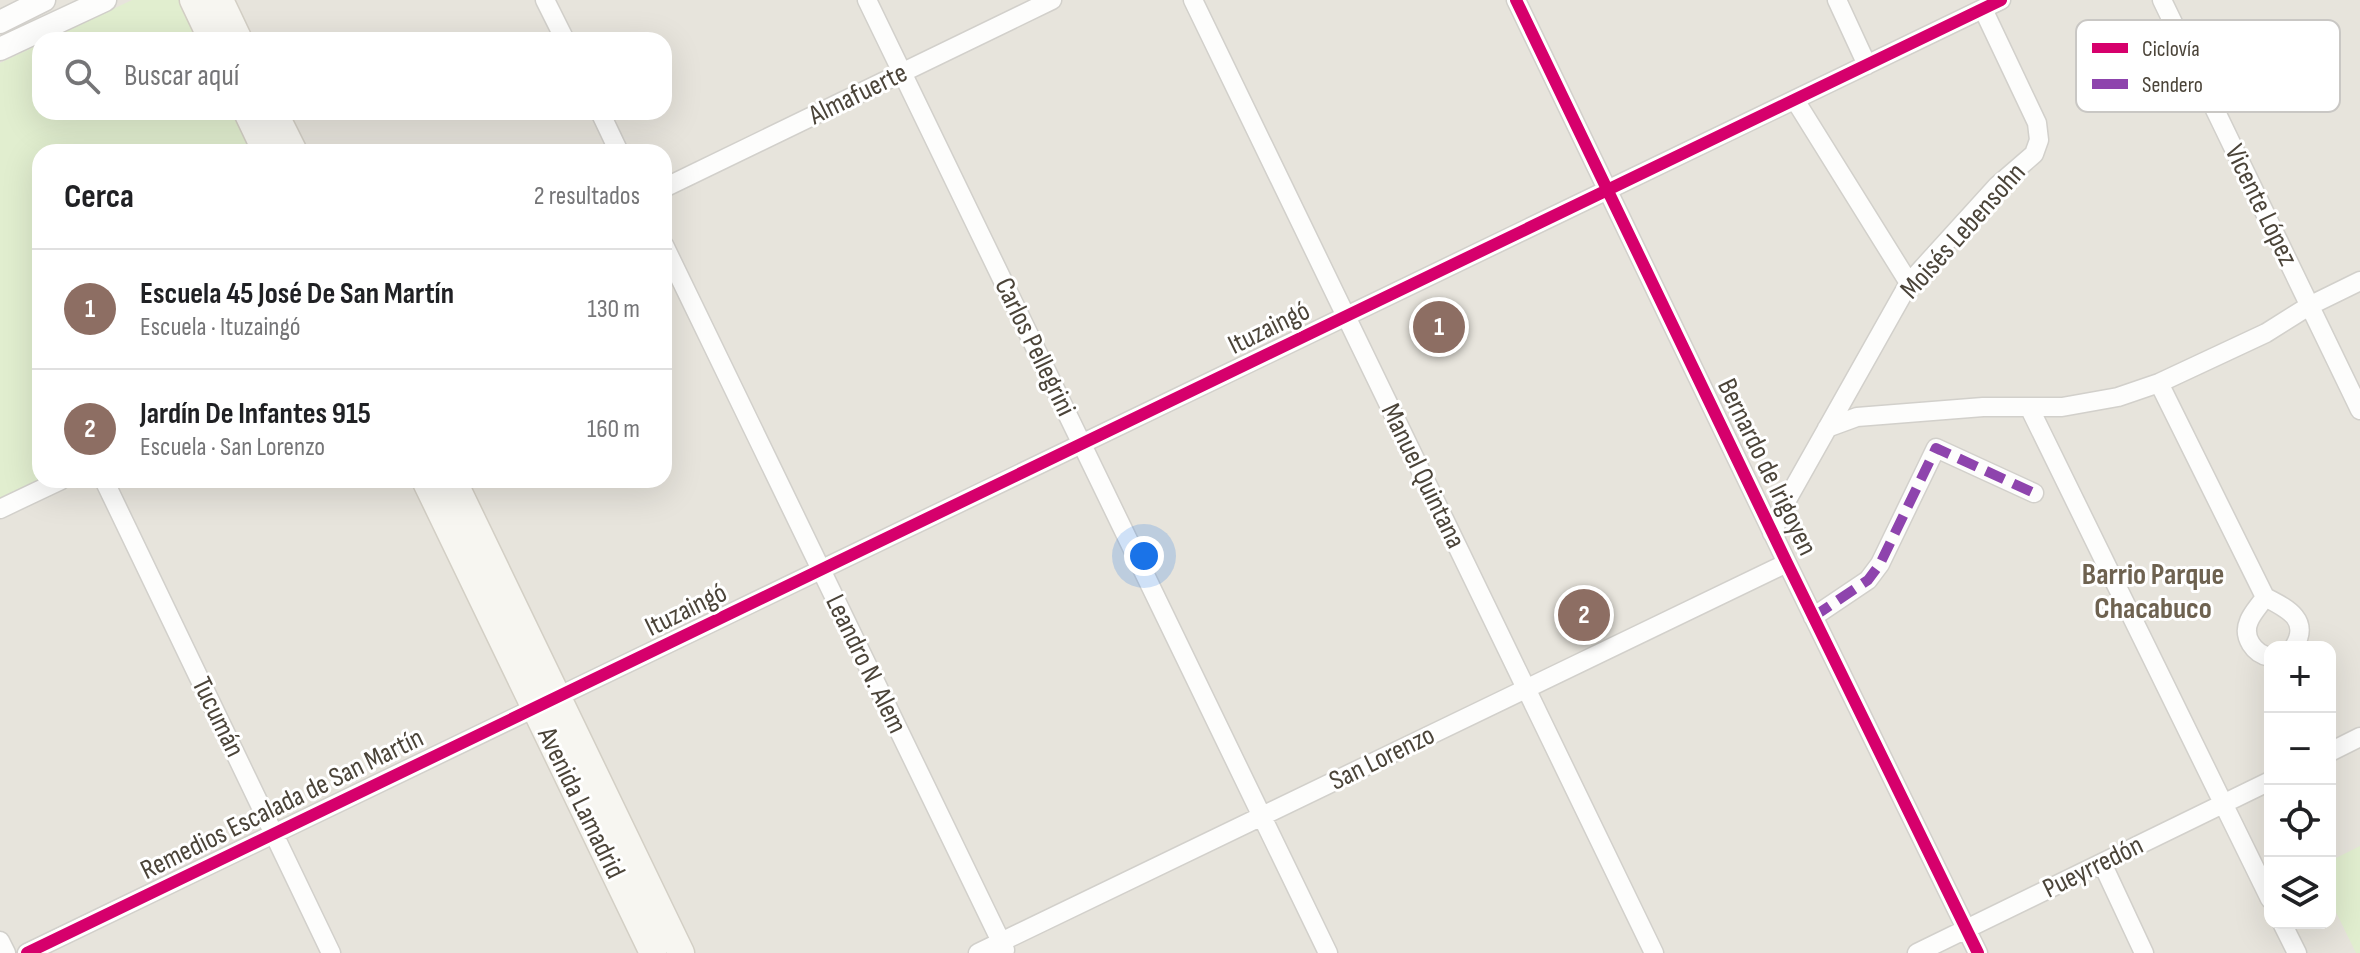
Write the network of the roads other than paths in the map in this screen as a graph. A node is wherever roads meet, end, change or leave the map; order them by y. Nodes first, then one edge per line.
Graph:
1 (44, 0) edge
2 (105, 0) edge
3 (193, 0) edge
4 (220, 0) edge
5 (545, 0) edge
6 (867, 0) edge
7 (1052, 0) edge
8 (1193, 0) edge
9 (1516, 0) edge
10 (1837, 0) edge
11 (2001, 0) edge
12 (2162, 0) edge
13 (1983, 9) junction
14 (2172, 20) edge
15 (0, 22) edge
16 (36, 32) edge
17 (208, 32) edge
18 (235, 32) edge
19 (561, 32) edge
20 (32, 34) edge
21 (0, 49) edge
22 (1867, 65) junction
23 (902, 72) junction
24 (1795, 100) junction
25 (2216, 112) edge
26 (251, 120) edge
27 (278, 120) edge
28 (604, 120) edge
29 (262, 144) edge
30 (290, 144) edge
31 (615, 144) edge
32 (672, 184) edge
33 (1608, 190) junction
34 (672, 262) edge
35 (2360, 281) edge
36 (1909, 283) junction
37 (2309, 306) junction
38 (1346, 317) junction
39 (2159, 383) junction
40 (2029, 407) junction
41 (2360, 410) edge
42 (1827, 428) junction
43 (1082, 445) junction
44 (44, 488) edge
45 (108, 488) edge
46 (429, 488) edge
47 (456, 488) edge
48 (2034, 493) dead end
49 (0, 509) edge
50 (1772, 533) junction
51 (1787, 563) junction
52 (821, 571) junction
53 (2265, 597) junction
54 (1813, 617) junction
55 (2297, 641) edge
56 (2264, 654) edge
57 (1526, 689) junction
58 (547, 704) junction
59 (2360, 737) edge
60 (2336, 749) edge
61 (2264, 784) edge
62 (2223, 804) junction
63 (1262, 816) junction
64 (274, 834) junction
65 (2102, 863) junction
66 (2264, 887) edge
67 (1967, 929) junction
68 (2285, 929) edge
69 (0, 941) edge
70 (1004, 948) edge
71 (6, 953) edge
72 (27, 953) edge
73 (331, 953) edge
74 (653, 953) edge
75 (681, 953) edge
76 (978, 953) edge
77 (1328, 953) edge
78 (1654, 953) edge
79 (1917, 953) edge
80 (1978, 953) edge
81 (2144, 953) edge
82 (2297, 953) edge

1 - 15 street
2 - 16 street
3 - 17 main road
4 - 18 main road
5 - 19 street
6 - 23 street, Carlos Pellegrini
7 - 23 street, Almafuerte
8 - 38 street, Manuel Quintana
9 - 33 street, Bernardo de Irigoyen
10 - 22 street
11 - 13 street, Ituzaingó
12 - 14 street, Vicente López
13 - 22 street, Ituzaingó
13 - 36 street, Moisés Lebensohn
20 - 21 street
22 - 24 street, Ituzaingó
23 - 32 street, Almafuerte
23 - 43 street, Carlos Pellegrini
24 - 33 street, Ituzaingó
24 - 36 street
25 - 37 street, Vicente López
26 - 29 main road
27 - 30 main road
28 - 31 street
33 - 38 street, Ituzaingó
33 - 50 street, Bernardo de Irigoyen
34 - 52 street, Leandro N. Alem
35 - 37 street
36 - 42 street, Moisés Lebensohn
37 - 39 street
37 - 41 street, Vicente López
38 - 43 street, Ituzaingó
38 - 57 street, Manuel Quintana
39 - 40 street
39 - 53 street
40 - 42 street
40 - 62 street
42 - 50 street, Moisés Lebensohn
43 - 52 street, Ituzaingó
43 - 63 street, Carlos Pellegrini
44 - 49 street
45 - 64 street, Tucumán
46 - 58 main road, Avenida Lamadrid
47 - 58 main road, Avenida Lamadrid
48 - 54 street
50 - 51 street, Bernardo de Irigoyen
51 - 54 street, Bernardo de Irigoyen
51 - 57 street, San Lorenzo
52 - 58 street, Ituzaingó
52 - 70 street, Leandro N. Alem
53 - 55 street
53 - 56 street
54 - 67 street, Bernardo de Irigoyen
57 - 63 street, San Lorenzo
57 - 78 street, Manuel Quintana
58 - 64 street, Remedios Escalada de San Martín
58 - 74 main road, Avenida Lamadrid
58 - 75 main road, Avenida Lamadrid
59 - 60 street
61 - 62 street, Pueyrredón
62 - 65 street, Pueyrredón
62 - 66 street
63 - 70 street, San Lorenzo
63 - 77 street, Carlos Pellegrini
64 - 72 street, Remedios Escalada de San Martín
64 - 73 street, Tucumán
65 - 67 street, Pueyrredón
65 - 81 street
67 - 79 street, Pueyrredón
67 - 80 street, Bernardo de Irigoyen
68 - 82 street
69 - 71 street
70 - 76 street, San Lorenzo

